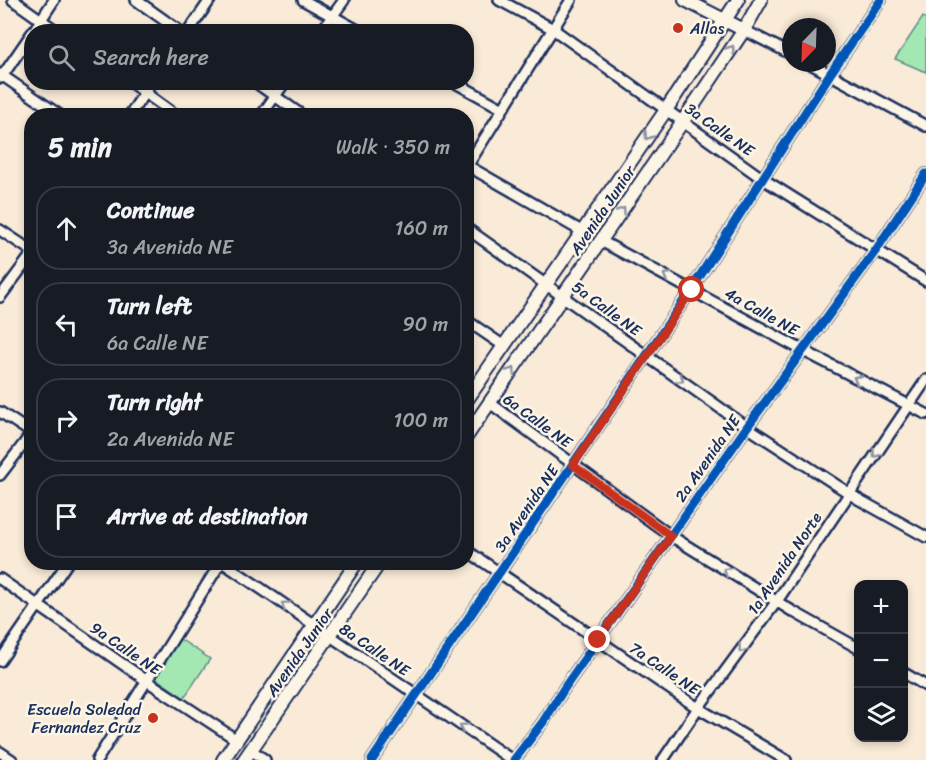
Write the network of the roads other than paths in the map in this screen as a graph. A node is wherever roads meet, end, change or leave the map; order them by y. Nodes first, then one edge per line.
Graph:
1 (13, 0) edge
2 (54, 0) edge
3 (136, 0) edge
4 (210, 0) edge
5 (303, 0) edge
6 (344, 0) edge
7 (499, 0) edge
8 (572, 0) edge
9 (685, 0) edge
10 (738, 0) edge
11 (761, 0) edge
12 (880, 0) edge
13 (332, 16) junction
14 (41, 20) junction
15 (725, 21) junction
16 (38, 24) edge
17 (46, 24) edge
18 (170, 24) edge
19 (194, 24) edge
20 (326, 24) edge
21 (346, 24) edge
22 (553, 29) junction
23 (744, 30) junction
24 (24, 43) edge
25 (782, 49) edge
26 (826, 72) edge
27 (830, 74) junction
28 (1, 76) edge
29 (141, 90) edge
30 (147, 90) edge
31 (266, 90) edge
32 (279, 90) edge
33 (469, 90) edge
34 (145, 93) junction
35 (275, 96) junction
36 (49, 108) edge
37 (135, 108) edge
38 (166, 108) edge
39 (267, 108) edge
40 (292, 108) edge
41 (503, 109) junction
42 (666, 110) junction
43 (683, 121) junction
44 (926, 126) edge
45 (474, 156) edge
46 (474, 171) edge
47 (926, 174) edge
48 (764, 178) junction
49 (0, 230) edge
50 (583, 231) junction
51 (474, 234) edge
52 (601, 241) junction
53 (24, 246) edge
54 (876, 250) junction
55 (24, 263) edge
56 (926, 281) edge
57 (547, 284) junction
58 (692, 290) junction
59 (563, 296) junction
60 (0, 297) edge
61 (474, 325) edge
62 (504, 346) junction
63 (802, 350) junction
64 (647, 356) junction
65 (926, 380) edge
66 (474, 388) edge
67 (490, 403) junction
68 (909, 405) junction
69 (0, 412) edge
70 (926, 414) edge
71 (474, 426) edge
72 (747, 426) junction
73 (24, 428) edge
74 (24, 444) edge
75 (573, 465) junction
76 (0, 476) edge
77 (850, 492) junction
78 (671, 536) junction
79 (926, 537) edge
80 (474, 555) edge
81 (63, 570) edge
82 (216, 570) edge
83 (233, 570) edge
84 (352, 570) edge
85 (375, 570) edge
86 (500, 572) junction
87 (0, 579) edge
88 (777, 602) junction
89 (38, 606) junction
90 (315, 626) junction
91 (330, 636) junction
92 (598, 640) junction
93 (854, 646) edge
94 (0, 662) edge
95 (908, 676) edge
96 (147, 681) junction
97 (926, 686) edge
98 (416, 695) junction
99 (698, 708) junction
100 (237, 740) junction
101 (0, 752) edge
102 (248, 755) edge
103 (12, 760) edge
104 (97, 760) edge
105 (223, 760) edge
106 (266, 760) edge
107 (372, 760) edge
108 (513, 760) edge
109 (663, 760) edge
110 (786, 760) edge

1 - 14 street
2 - 14 street
3 - 18 street
4 - 19 street
5 - 13 street
6 - 13 street
7 - 22 street, 3a Calle NE
8 - 22 street
9 - 15 main road
10 - 15 main road, Avenida Junior
11 - 23 main road, Avenida Junior
12 - 27 street, 3a Avenida NE
13 - 20 street
13 - 21 street
14 - 16 street
14 - 17 street
15 - 23 main road
15 - 42 main road, Avenida Junior
22 - 41 street
22 - 42 street, 3a Calle NE
23 - 25 street
43 -> 23 main road, Avenida Junior
24 - 28 street
26 - 27 street
27 - 44 street
27 - 48 street, 3a Avenida NE
28 - 36 street
29 - 34 street
30 - 34 street
31 - 35 street
32 - 35 street
33 - 41 street
34 - 37 street
34 - 38 street
35 - 39 street
35 - 40 street
41 - 45 street
42 - 43 street, 3a Calle NE
42 -> 50 main road, Avenida Junior
43 - 48 street, 3a Calle NE
52 -> 43 main road, Avenida Junior
46 - 50 street
47 - 54 street, 2a Avenida NE
48 - 54 street, 3a Calle NE
48 - 58 street, 3a Avenida NE
49 - 53 street
50 - 57 main road, Avenida Junior
51 - 57 street, 5a Calle NE
58 -> 52 street, 4a Calle NE
52 - 59 main road, Avenida Junior
54 - 56 street, 3a Calle NE
54 - 63 street, 2a Avenida NE
55 - 60 street
57 - 59 street, 5a Calle NE
57 - 62 main road, Avenida Junior
58 - 63 street, 4a Calle NE
58 - 64 street, 3a Avenida NE
59 - 64 street, 5a Calle NE
67 -> 59 main road, Avenida Junior
61 - 62 street
62 - 66 main road, Avenida Junior
68 -> 63 street, 4a Calle NE
63 - 72 street, 2a Avenida NE
64 -> 72 street, 5a Calle NE
64 - 75 street, 3a Avenida NE
65 - 68 street, 1a Avenida Norte
67 - 71 main road, Avenida Junior
67 - 75 street, 6a Calle NE
68 - 70 street, 4a Calle NE
68 -> 77 street, 1a Avenida Norte
69 - 73 street
72 - 77 street, 5a Calle NE
72 - 78 street, 2a Avenida NE
74 - 76 street
75 - 78 street, 6a Calle NE
75 - 86 street, 3a Avenida NE
77 - 79 street, 5a Calle NE
77 - 88 street, 1a Avenida Norte
88 -> 78 street, 6a Calle NE
78 - 92 street, 2a Avenida NE
80 - 86 street, 7a Calle NE
81 - 89 street
82 - 96 street
90 -> 83 street, 8a Calle NE
84 - 90 main road, Avenida Junior
85 - 91 main road, Avenida Junior
86 - 92 street, 7a Calle NE
86 - 98 street, 3a Avenida NE
87 - 89 street, 9a Calle NE
88 - 93 street, 6a Calle NE
88 -> 99 street, 1a Avenida Norte
89 - 94 street
89 - 96 street, 9a Calle NE
90 - 91 street, 8a Calle NE
90 - 100 main road, Avenida Junior
91 - 98 street, 8a Calle NE
91 - 102 main road, Avenida Junior
92 - 99 street, 7a Calle NE
92 - 108 street, 2a Avenida NE
95 - 97 street
96 - 100 street, 9a Calle NE
96 - 104 street
98 - 107 street, 3a Avenida NE
108 -> 98 street, 8a Calle NE
99 - 109 street, 1a Avenida Norte
99 - 110 street, 7a Calle NE
100 - 105 main road, Avenida Junior
101 - 103 street
102 - 106 street

